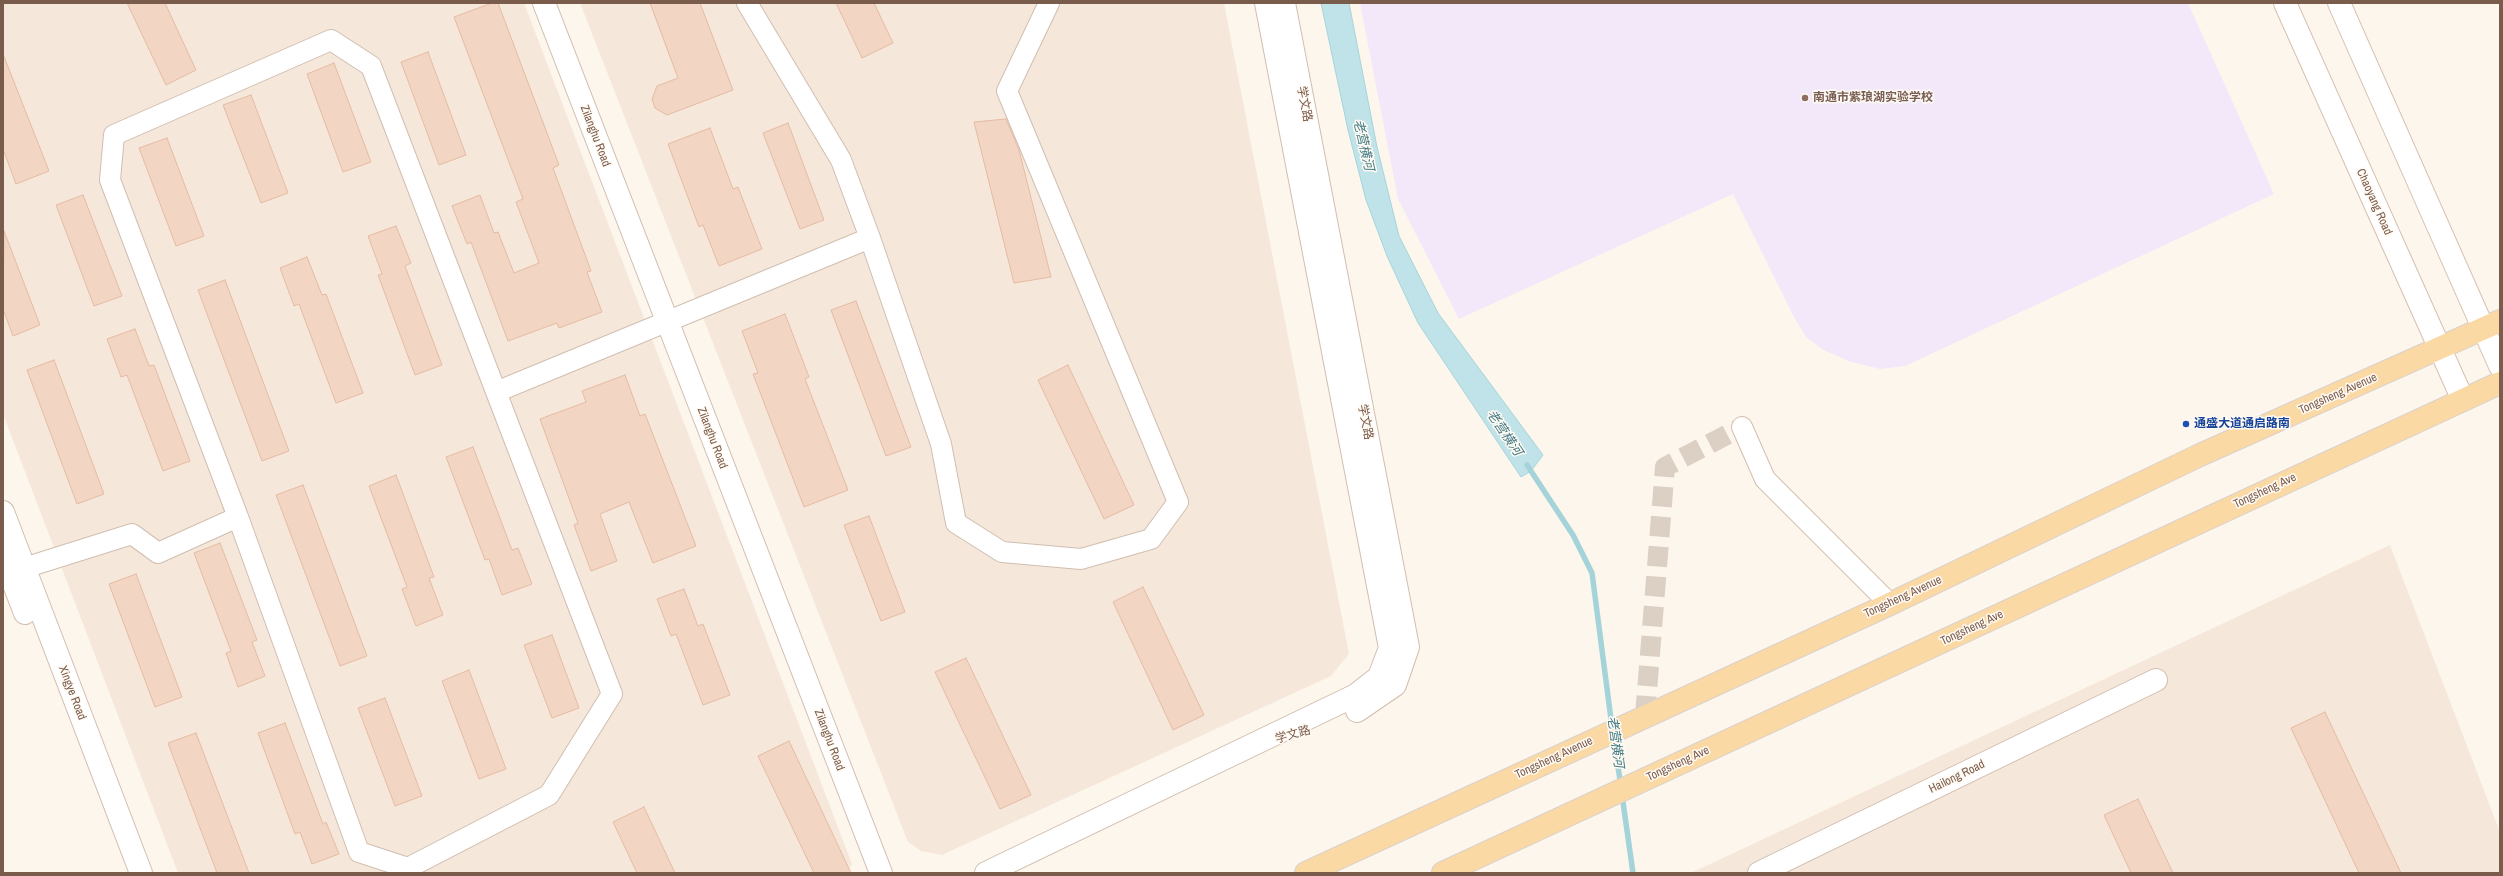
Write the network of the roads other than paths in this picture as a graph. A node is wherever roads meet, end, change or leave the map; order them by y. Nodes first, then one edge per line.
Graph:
1 (544, 3) edge
2 (747, 3) edge
3 (1049, 3) edge
4 (1266, 3) edge
5 (1284, 3) edge
6 (2285, 3) edge
7 (2339, 3) edge
8 (870, 238) junction
9 (667, 321) junction
10 (2492, 325) edge
11 (2440, 349) junction
12 (2500, 366) edge
13 (2500, 383) edge
14 (496, 392) junction
15 (2463, 400) junction
16 (1742, 427) dead end
17 (3, 512) edge
18 (238, 517) junction
19 (3, 556) edge
20 (24, 568) junction
21 (1890, 604) junction
22 (2156, 680) dead end
23 (1252, 746) junction
24 (126, 873) edge
25 (142, 873) edge
26 (881, 873) edge
27 (986, 873) edge
28 (1306, 873) edge
29 (1444, 873) edge
30 (1759, 873) edge

1 - 9 street, Zilanghu Road
2 - 8 street
3 - 8 street
4 - 23 street, 学文路
5 - 23 street, 学文路
6 - 11 street, Chaoyang Road
7 - 10 street
8 - 9 street
9 - 14 street
9 - 26 street, Zilanghu Road
10 - 11 main road, Tongsheng Avenue
10 - 12 street
11 - 15 street, Chaoyang Road
11 - 21 main road, Tongsheng Avenue
13 - 15 main road, Tongsheng Ave
14 - 18 street
14 - 18 street
15 - 29 main road, Tongsheng Ave
16 - 21 street
17 - 20 street, Xingye Road
18 - 20 street
19 - 24 street, Xingye Road
20 - 25 street, Xingye Road
21 - 28 main road, Tongsheng Avenue
22 - 30 street, Hailong Road
23 - 27 street, 学文路

